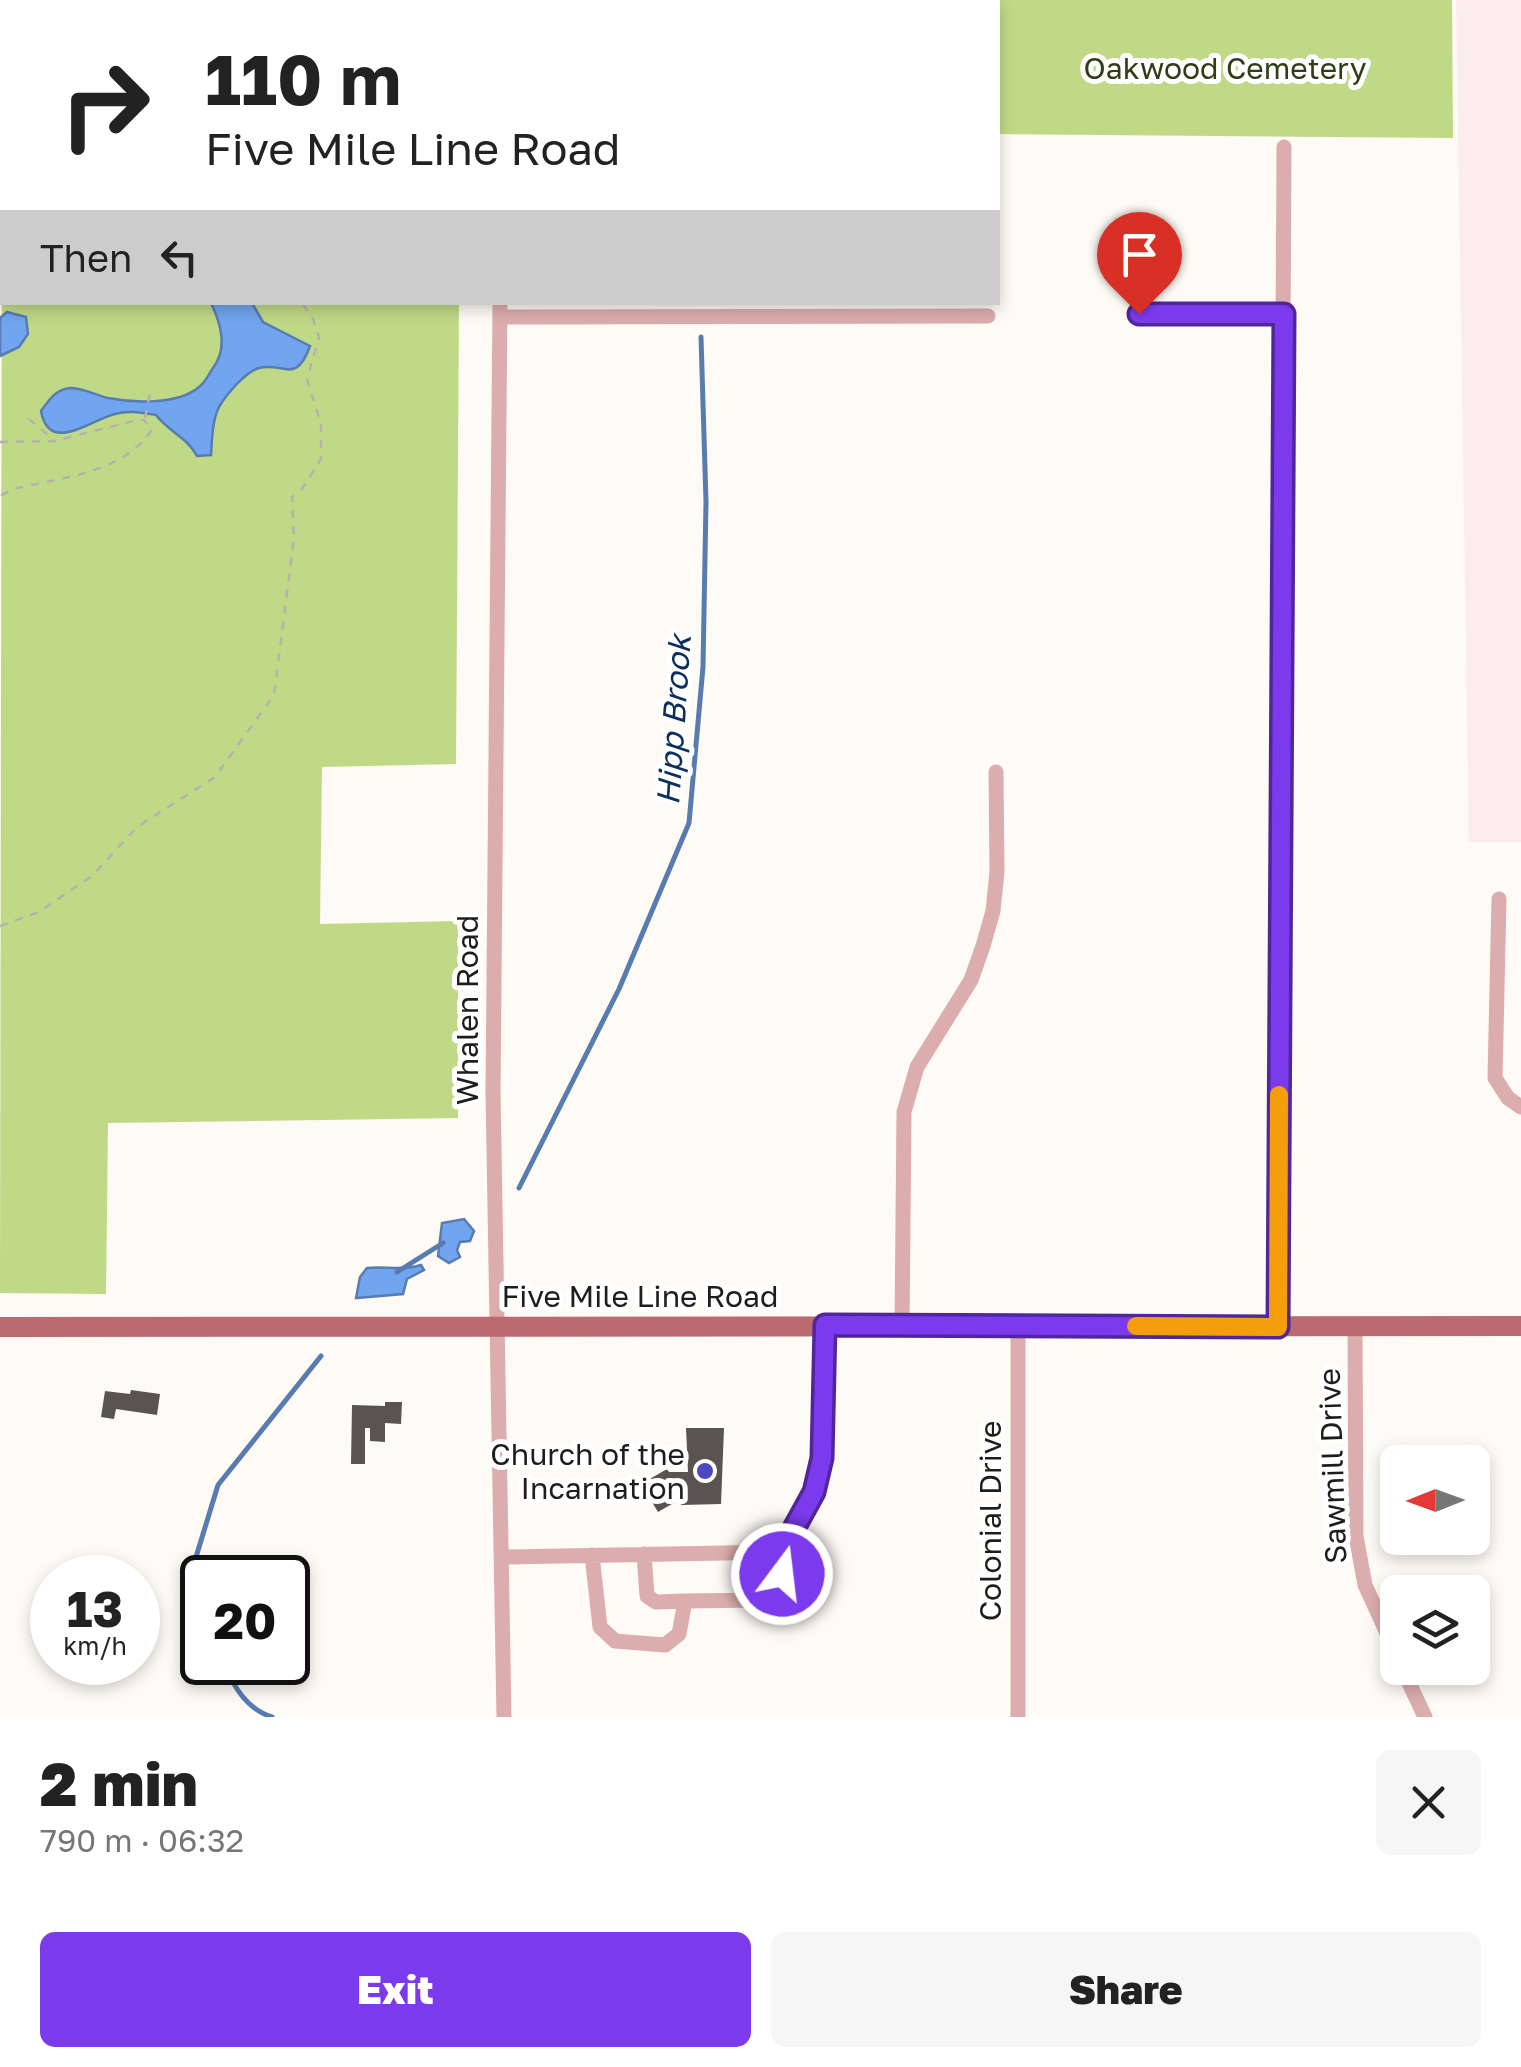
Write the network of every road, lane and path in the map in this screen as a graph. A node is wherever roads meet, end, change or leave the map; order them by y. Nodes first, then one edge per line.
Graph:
1 (1284, 147) dead end
2 (303, 305) edge
3 (500, 310) edge
4 (1139, 314) dead end
5 (1284, 314) junction
6 (988, 316) dead end
7 (150, 394) dead end
8 (28, 419) dead end
9 (144, 420) junction
10 (0, 442) edge
11 (55, 442) junction
12 (0, 496) edge
13 (996, 772) dead end
14 (1499, 899) dead end
15 (0, 926) edge
16 (1521, 1107) edge
17 (825, 1325) junction
18 (902, 1326) junction
19 (1018, 1326) junction
20 (1355, 1326) junction
21 (1521, 1326) edge
22 (0, 1327) edge
23 (496, 1327) junction
24 (1278, 1327) junction
25 (781, 1552) junction
26 (644, 1554) junction
27 (592, 1555) junction
28 (502, 1557) junction
29 (685, 1601) junction
30 (1380, 1617) edge
31 (1410, 1685) edge
32 (504, 1717) edge
33 (1018, 1717) edge
34 (1425, 1717) edge

1 - 5 street
2 - 15 path
3 - 6 street
3 - 23 street, Whalen Road
4 - 5 street
5 - 24 street
7 - 9 path
8 - 11 path
9 - 11 path
9 - 12 path
10 - 11 path
13 - 18 street
14 - 16 street
17 - 18 main road, Five Mile Line Road
17 - 23 main road, Five Mile Line Road
17 - 25 street
18 - 19 main road, Five Mile Line Road
19 - 24 main road, Five Mile Line Road
19 - 33 street, Colonial Drive
20 - 21 main road, Five Mile Line Road
20 - 24 main road, Five Mile Line Road
20 - 30 street, Sawmill Drive
22 - 23 main road, Five Mile Line Road
23 - 28 street, Whalen Road
25 - 26 street
25 - 29 street
26 - 27 street
26 - 29 street
27 - 28 street
27 - 29 street
28 - 32 street, Whalen Road
31 - 34 street

